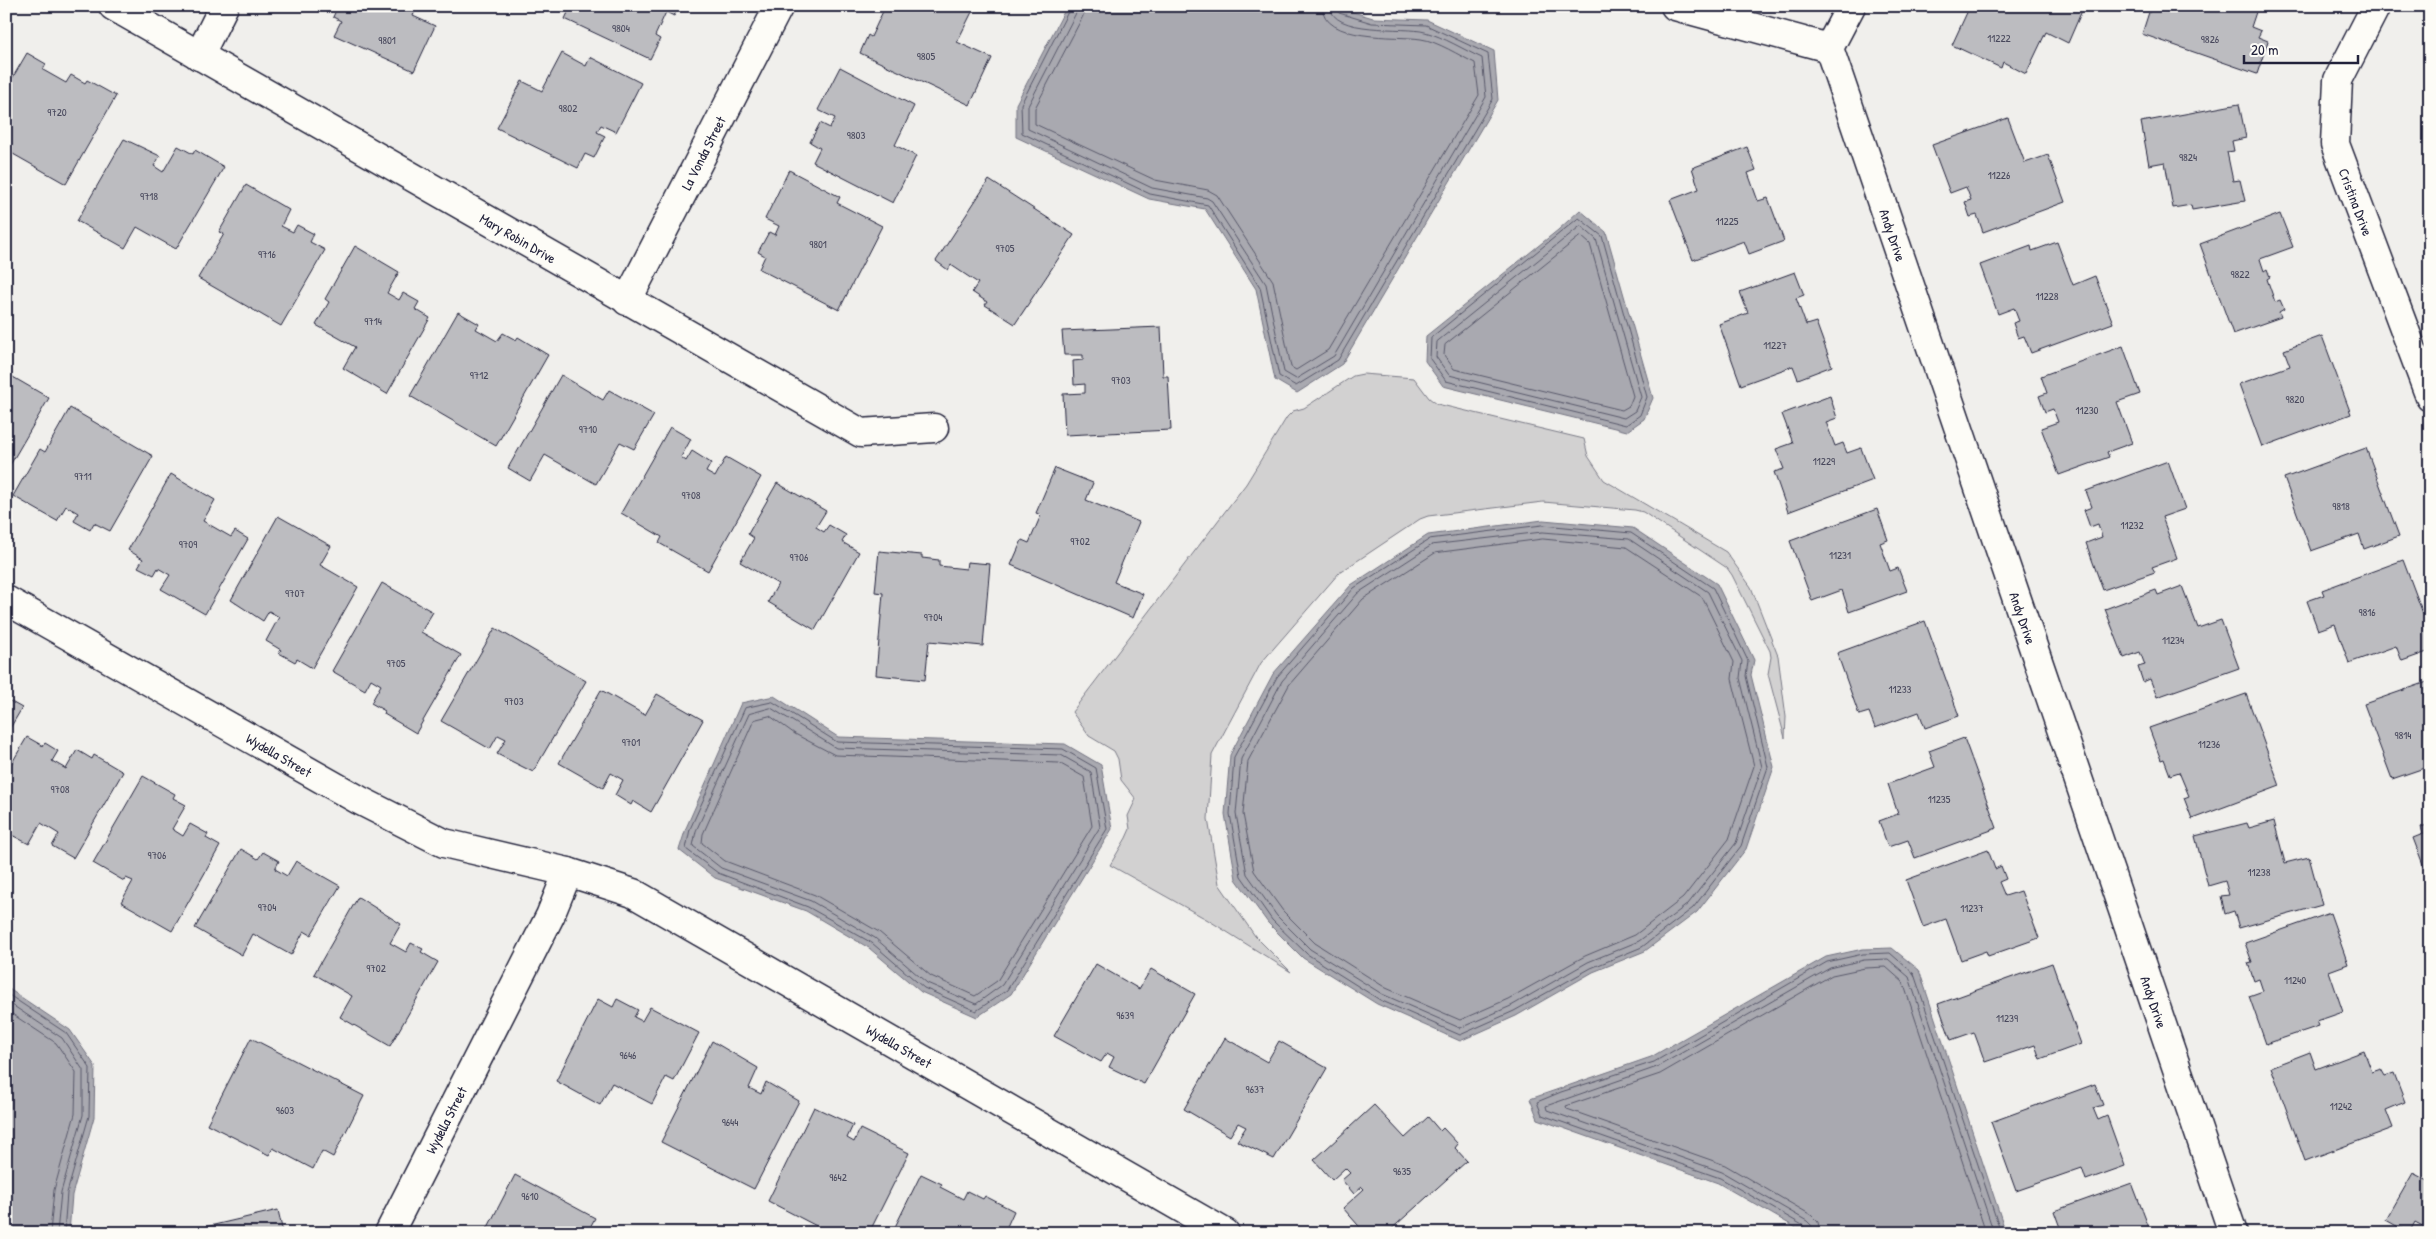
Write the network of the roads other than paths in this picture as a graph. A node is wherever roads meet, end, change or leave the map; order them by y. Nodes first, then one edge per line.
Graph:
1 (113, 6) edge
2 (224, 6) edge
3 (779, 6) edge
4 (1676, 6) edge
5 (1851, 6) edge
6 (2376, 6) edge
7 (1829, 48) junction
8 (199, 56) junction
9 (627, 300) junction
10 (2430, 397) edge
11 (934, 428) dead end
12 (6, 600) edge
13 (568, 872) junction
14 (389, 1233) edge
15 (1225, 1233) edge
16 (2233, 1233) edge

1 - 8 street, Mary Robin Drive
2 - 8 street
3 - 9 street, La Vonda Street
4 - 7 street
5 - 7 street
6 - 10 street, Cristina Drive
7 - 16 street, Andy Drive
8 - 9 street, Mary Robin Drive
9 - 11 street, Mary Robin Drive
12 - 13 street, Wydella Street
13 - 14 street, Wydella Street
13 - 15 street, Wydella Street

